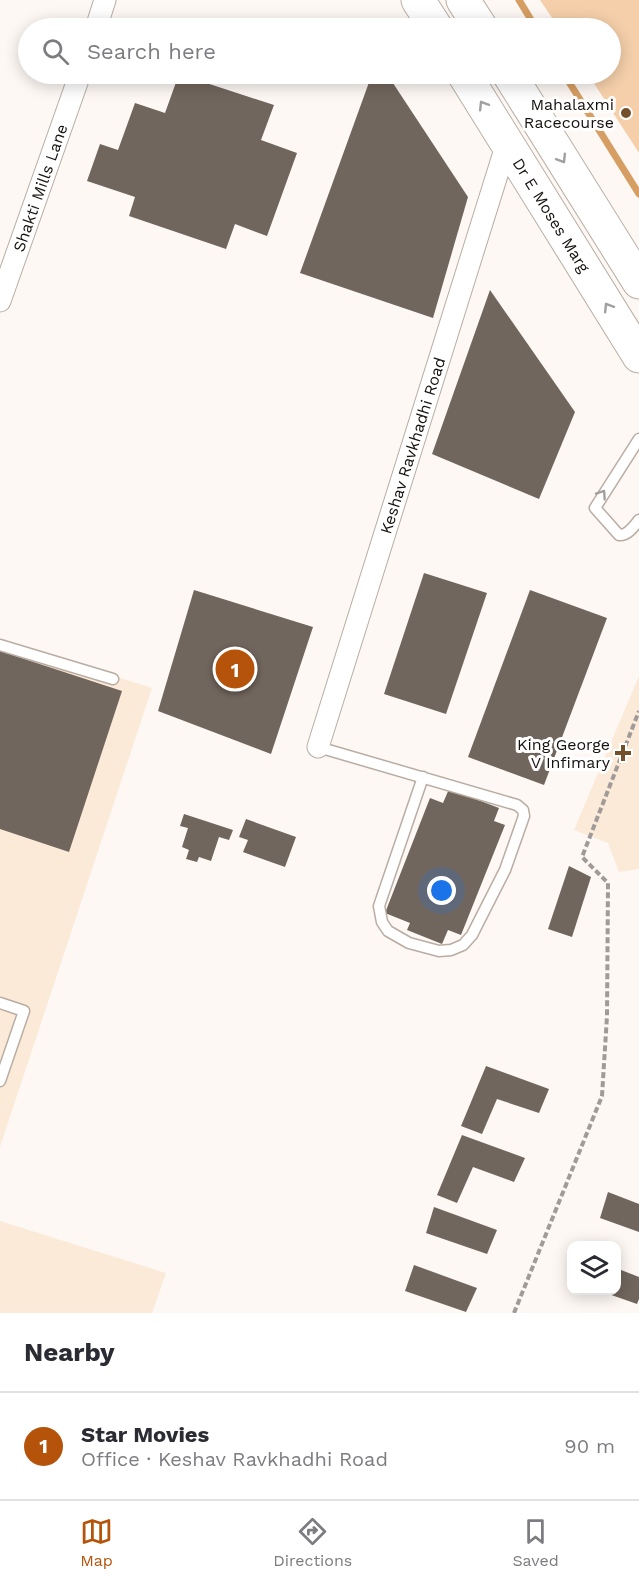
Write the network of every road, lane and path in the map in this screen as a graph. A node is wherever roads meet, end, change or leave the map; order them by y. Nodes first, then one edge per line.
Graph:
1 (105, 0) edge
2 (418, 0) edge
3 (463, 0) edge
4 (99, 18) edge
5 (430, 18) edge
6 (475, 18) edge
7 (76, 84) edge
8 (470, 84) edge
9 (515, 84) edge
10 (507, 143) junction
11 (639, 282) edge
12 (0, 301) edge
13 (639, 356) edge
14 (639, 439) edge
15 (639, 520) edge
16 (0, 645) edge
17 (113, 679) dead end
18 (639, 711) edge
19 (318, 747) joint
20 (423, 777) junction
21 (0, 1003) edge
22 (0, 1081) edge
23 (514, 1313) edge

1 - 4 street
2 - 5 main road
3 - 6 main road
7 - 12 street, Shakti Mills Lane
10 -> 8 main road, Dr E Moses Marg
9 -> 11 main road
13 -> 10 main road, Dr E Moses Marg
10 - 19 street, Keshav Ravkhadhi Road
15 -> 14 lane
16 - 17 lane
18 - 23 path
19 - 20 lane
20 - 20 lane
21 - 22 lane

